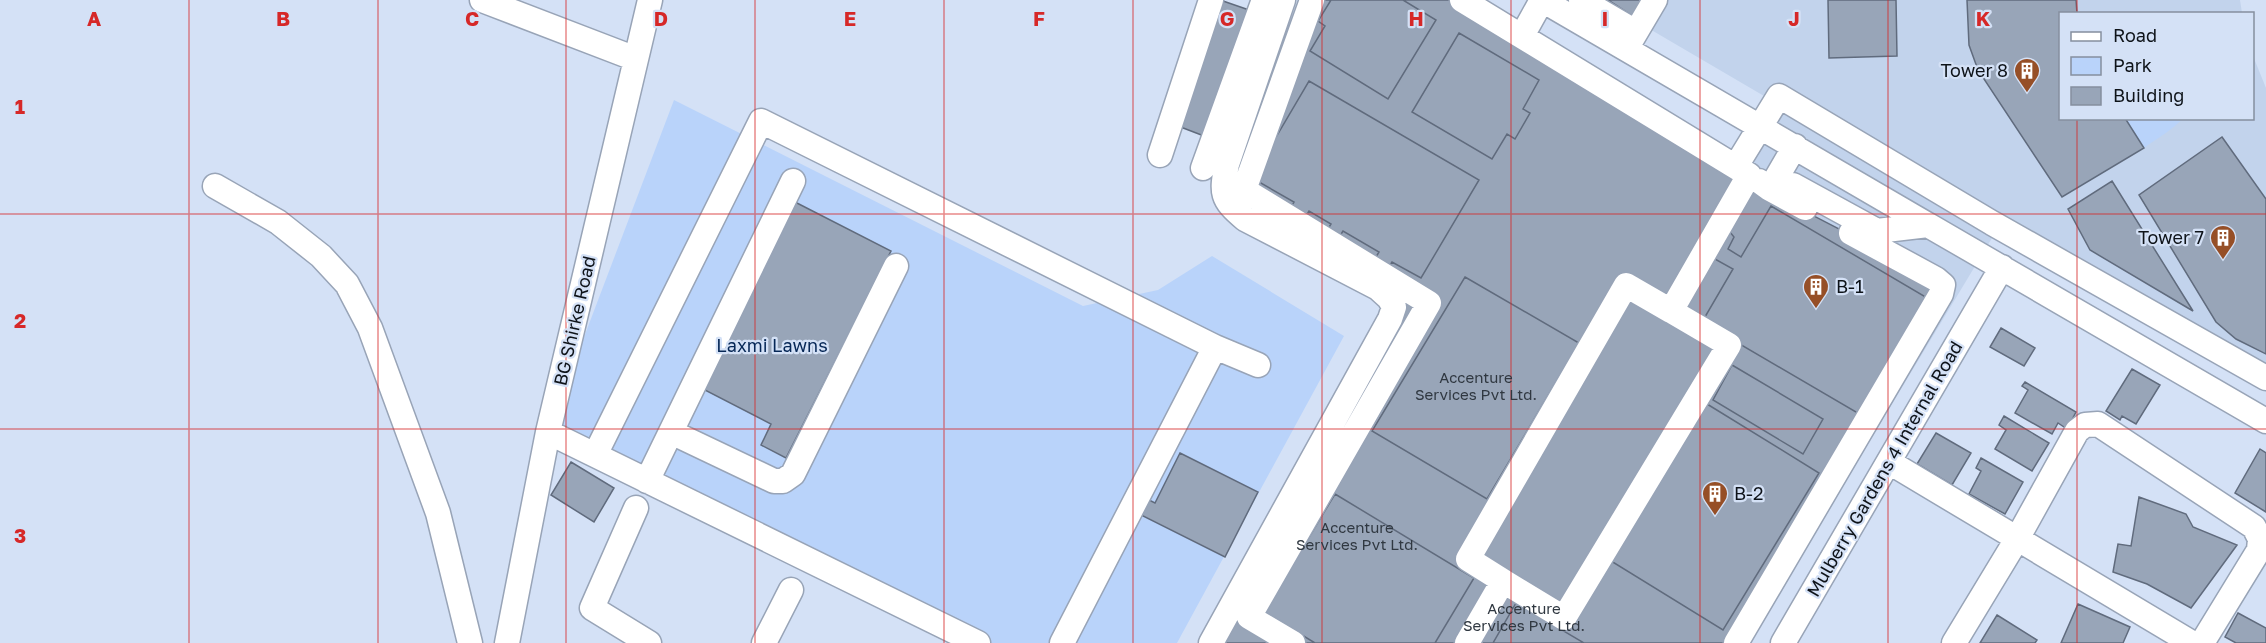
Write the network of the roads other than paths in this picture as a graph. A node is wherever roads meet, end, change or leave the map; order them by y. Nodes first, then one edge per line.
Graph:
1 (482, 0) edge
2 (650, 0) edge
3 (1212, 0) edge
4 (1312, 0) edge
5 (1462, 0) edge
6 (1542, 0) edge
7 (1581, 0) edge
8 (1655, 0) edge
9 (1268, 4) edge
10 (1522, 36) junction
11 (1631, 40) junction
12 (636, 59) junction
13 (1767, 131) junction
14 (1796, 146) junction
15 (1160, 155) dead end
16 (1203, 168) dead end
17 (1743, 171) junction
18 (793, 181) dead end
19 (215, 186) dead end
20 (1781, 187) junction
21 (1928, 225) junction
22 (896, 266) dead end
23 (2002, 267) junction
24 (1671, 310) junction
25 (1215, 347) junction
26 (1257, 365) dead end
27 (2266, 378) edge
28 (2266, 421) edge
29 (548, 432) junction
30 (671, 432) junction
31 (595, 455) junction
32 (1889, 462) junction
33 (647, 481) junction
34 (636, 508) dead end
35 (2018, 539) junction
36 (1503, 581) junction
37 (791, 590) dead end
38 (470, 643) edge
39 (507, 643) edge
40 (650, 643) edge
41 (764, 643) edge
42 (978, 643) edge
43 (1062, 643) edge
44 (1212, 643) edge
45 (1293, 643) edge
46 (1467, 643) edge
47 (1736, 643) edge
48 (1783, 643) edge
49 (1954, 643) edge
50 (2192, 643) edge
51 (2202, 643) edge

1 - 12 street
2 - 12 street, BG Shirke Road
3 - 15 street
4 - 45 street
5 - 10 street
6 - 10 street
6 - 11 street
7 - 11 street
8 - 11 street
9 - 16 street
9 - 44 street
10 - 17 street
11 - 13 street
12 - 29 street, BG Shirke Road
13 - 14 street
13 - 17 street
13 - 27 street
14 - 20 street
14 - 21 street
17 - 20 street
17 - 24 street
18 - 30 street
19 - 38 street
20 - 21 street
20 - 47 street
21 - 23 street
22 - 30 street
23 - 28 street
23 - 32 street, Mulberry Gardens 4 Internal Road
24 - 36 street
24 - 36 street
25 - 26 street
25 - 31 street
25 - 43 street
29 - 31 street
29 - 39 street, BG Shirke Road
30 - 33 street
31 - 33 street
32 - 35 street
32 - 48 street, Mulberry Gardens 4 Internal Road
33 - 42 street
34 - 40 street
35 - 49 street
35 - 50 street
35 - 51 street
36 - 46 street
37 - 41 street

